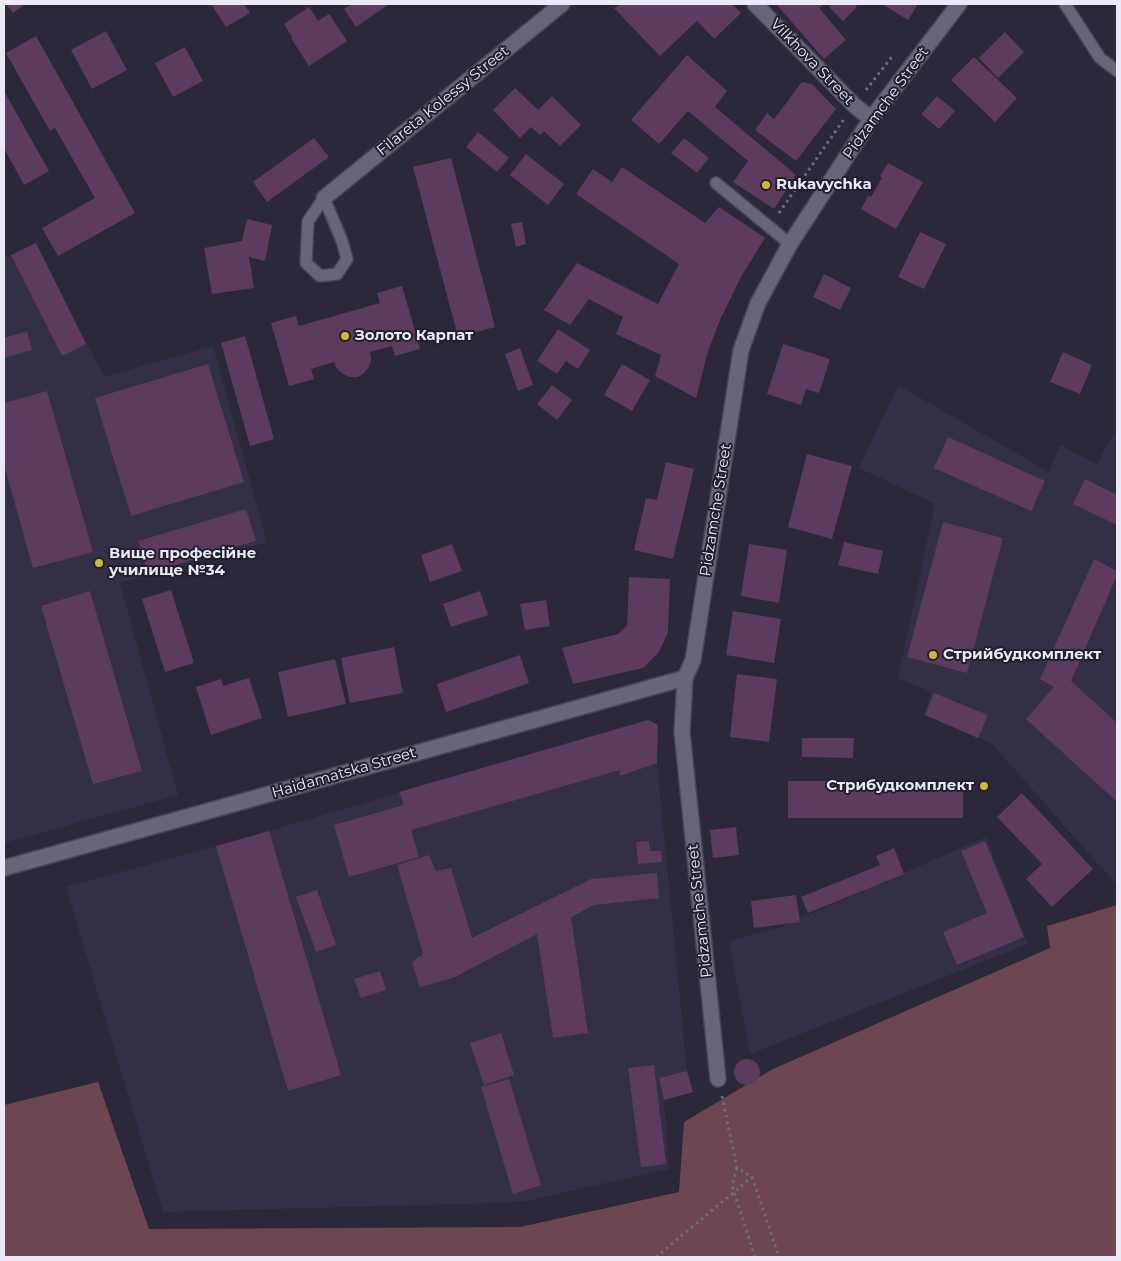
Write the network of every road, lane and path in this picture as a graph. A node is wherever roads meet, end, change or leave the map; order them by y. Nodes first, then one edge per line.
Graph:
1 (562, 4) edge
2 (755, 4) edge
3 (959, 4) edge
4 (1065, 4) edge
5 (1117, 71) edge
6 (870, 119) junction
7 (716, 183) dead end
8 (324, 198) junction
9 (790, 244) junction
10 (685, 678) junction
11 (4, 868) edge
12 (718, 1078) joint
13 (737, 1168) junction
14 (752, 1177) junction
15 (734, 1192) junction
16 (656, 1257) edge
17 (755, 1257) edge
18 (779, 1257) edge

1 - 8 street, Filareta Kolessy Street
2 - 6 street, Vilkhova Street
3 - 6 street, Pidzamche Street
4 - 5 lane
6 - 9 street, Pidzamche Street
7 - 9 lane
8 - 8 lane
9 - 10 street, Pidzamche Street
10 - 11 street, Haidamatska Street
10 - 12 street, Pidzamche Street
12 - 13 path
13 - 14 path
13 - 15 path
14 - 15 path
14 - 18 path
15 - 16 path
15 - 17 path

